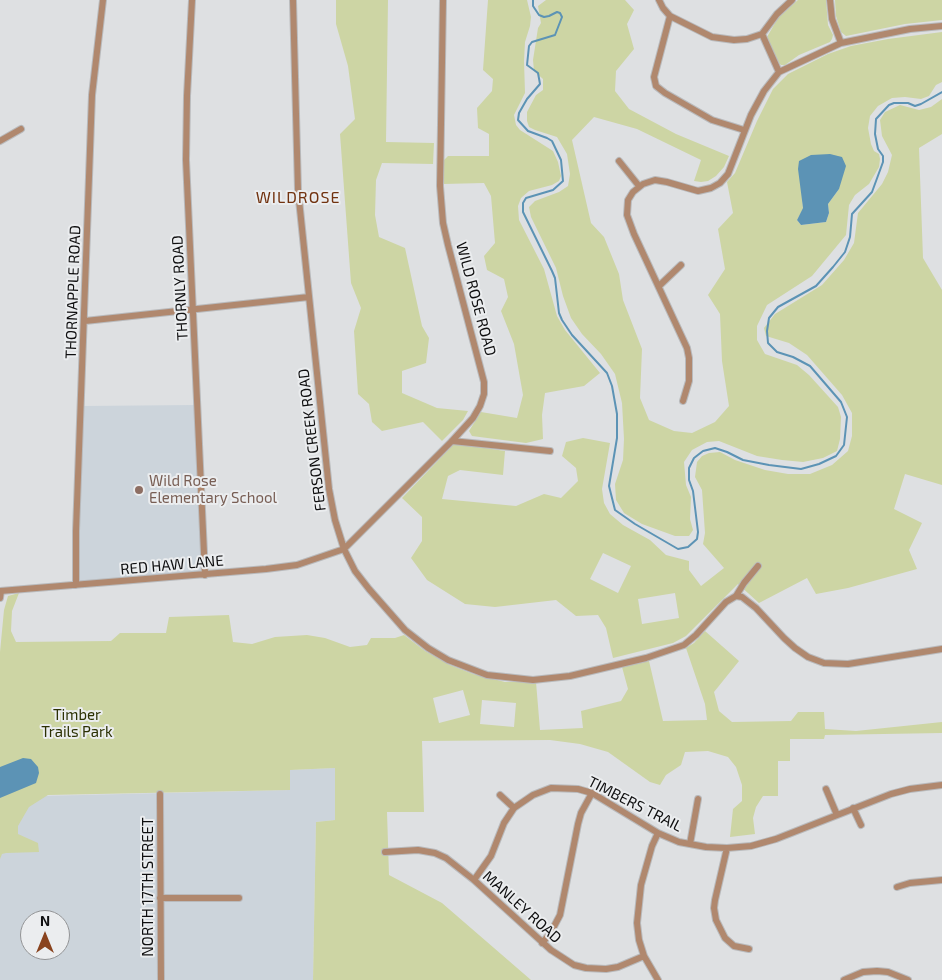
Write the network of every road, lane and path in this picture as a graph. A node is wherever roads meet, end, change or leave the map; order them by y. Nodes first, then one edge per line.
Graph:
1 (103, 0) edge
2 (192, 0) edge
3 (293, 0) edge
4 (443, 0) edge
5 (659, 0) edge
6 (792, 0) edge
7 (830, 0) edge
8 (670, 16) junction
9 (942, 26) edge
10 (762, 34) junction
11 (841, 43) junction
12 (779, 72) junction
13 (21, 129) dead end
14 (744, 130) junction
15 (0, 141) edge
16 (619, 161) dead end
17 (639, 186) junction
18 (681, 265) dead end
19 (659, 286) junction
20 (309, 297) junction
21 (194, 310) junction
22 (85, 321) junction
23 (683, 401) dead end
24 (452, 441) junction
25 (550, 451) dead end
26 (344, 550) junction
27 (758, 566) dead end
28 (205, 575) junction
29 (76, 585) junction
30 (0, 591) edge
31 (736, 596) junction
32 (0, 598) edge
33 (942, 649) edge
34 (942, 785) edge
35 (826, 789) dead end
36 (160, 794) dead end
37 (592, 794) junction
38 (500, 795) dead end
39 (698, 799) dead end
40 (514, 808) junction
41 (853, 808) junction
42 (837, 815) junction
43 (861, 824) dead end
44 (658, 833) junction
45 (690, 844) junction
46 (727, 848) junction
47 (385, 852) dead end
48 (474, 880) junction
49 (942, 880) edge
50 (897, 887) dead end
51 (160, 898) junction
52 (238, 898) dead end
53 (542, 943) junction
54 (749, 949) dead end
55 (644, 956) junction
56 (161, 980) edge
57 (658, 980) edge
58 (844, 980) edge
59 (908, 980) edge

1 - 22 street, THORNAPPLE ROAD
2 - 21 street, THORNLY ROAD
3 - 20 street, FERSON CREEK ROAD
4 - 24 street, WILD ROSE ROAD
5 - 8 street
6 - 10 street
7 - 11 street
8 - 10 street
8 - 14 street
9 - 11 street
10 - 12 street
11 - 12 street
12 - 14 street
13 - 15 street
14 - 17 street
16 - 17 street
17 - 19 street
18 - 19 street
19 - 23 street
20 - 21 street
20 - 26 street, FERSON CREEK ROAD
21 - 22 street
21 - 28 street, THORNLY ROAD
22 - 29 street, THORNAPPLE ROAD
24 - 25 street
24 - 26 street, WILD ROSE ROAD
26 - 28 street, RED HAW LANE
26 - 31 street, FERSON CREEK ROAD
27 - 31 street, FERSON CREEK ROAD
28 - 29 street, RED HAW LANE
29 - 30 street, RED HAW LANE
30 - 32 street
31 - 33 street
34 - 41 street, TIMBERS TRAIL
35 - 42 street
36 - 51 street, NORTH 17TH STREET
37 - 40 street, TIMBERS TRAIL
37 - 44 street, TIMBERS TRAIL
37 - 53 street
38 - 40 street
39 - 45 street
40 - 48 street, TIMBERS TRAIL
41 - 42 street, TIMBERS TRAIL
41 - 43 street
42 - 46 street, TIMBERS TRAIL
44 - 45 street, TIMBERS TRAIL
44 - 55 street
45 - 46 street, TIMBERS TRAIL
46 - 54 street
47 - 48 street, MANLEY ROAD
48 - 53 street, MANLEY ROAD
49 - 50 street
51 - 52 street
51 - 56 street, NORTH 17TH STREET
53 - 55 street, MANLEY ROAD
55 - 57 street
58 - 59 street

